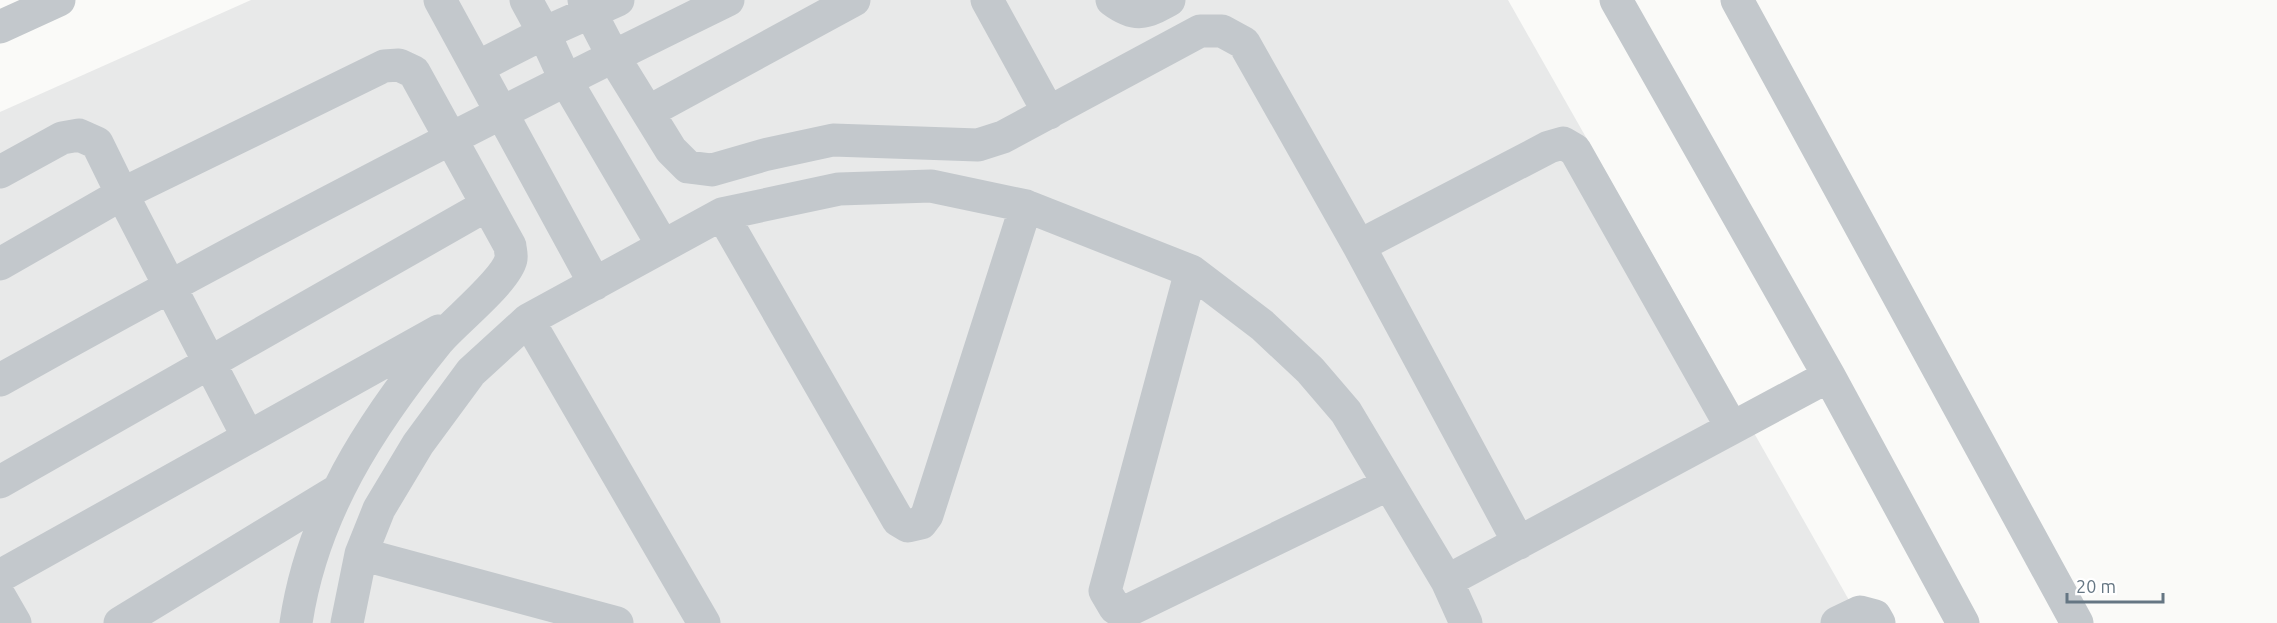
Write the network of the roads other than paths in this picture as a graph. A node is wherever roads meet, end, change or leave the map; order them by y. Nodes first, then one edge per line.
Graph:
1 (59, 0) edge
2 (440, 0) edge
3 (526, 0) edge
4 (728, 0) edge
5 (854, 0) edge
6 (987, 0) edge
7 (1112, 0) edge
8 (1169, 0) edge
9 (1617, 0) edge
10 (1737, 0) edge
11 (598, 4) edge
12 (0, 27) edge
13 (544, 33) junction
14 (613, 56) junction
15 (478, 67) junction
16 (565, 79) junction
17 (502, 110) junction
18 (648, 112) junction
19 (1049, 113) junction
20 (452, 137) junction
21 (0, 172) edge
22 (122, 194) junction
23 (487, 205) junction
24 (1026, 206) junction
25 (722, 214) junction
26 (663, 246) junction
27 (1359, 246) junction
28 (0, 264) edge
29 (1191, 271) junction
30 (595, 284) junction
31 (169, 285) junction
32 (528, 320) junction
33 (453, 323) junction
34 (210, 363) junction
35 (1829, 376) junction
36 (0, 380) edge
37 (1732, 428) junction
38 (248, 437) junction
39 (0, 482) edge
40 (1389, 484) junction
41 (335, 492) junction
42 (1519, 543) junction
43 (361, 554) junction
44 (0, 576) edge
45 (1447, 581) junction
46 (0, 597) edge
47 (15, 623) edge
48 (120, 623) edge
49 (296, 623) edge
50 (347, 623) edge
51 (616, 623) edge
52 (704, 623) edge
53 (1466, 623) edge
54 (1837, 623) edge
55 (1879, 623) edge
56 (1963, 623) edge
57 (2077, 623) edge

1 - 12 street
2 - 15 street
3 - 13 street
4 - 14 street
5 - 18 street
6 - 19 street
7 - 8 street
9 - 35 street
10 - 57 street
11 - 13 street
11 - 14 street
13 - 15 street
13 - 16 street
14 - 16 street
14 - 18 street
15 - 17 street
16 - 17 street
16 - 26 street
17 - 20 street
17 - 30 street
18 - 19 street
19 - 27 street
20 - 22 street
20 - 23 street
20 - 31 street
21 - 22 street
22 - 28 street
22 - 31 street
23 - 33 street
23 - 34 street
24 - 25 street
24 - 25 street
24 - 29 street
25 - 26 street
26 - 30 street
27 - 37 street
27 - 42 street
29 - 40 street
29 - 40 street
30 - 32 street
31 - 34 street
31 - 36 street
32 - 43 street
32 - 52 street
33 - 38 street
33 - 41 street
34 - 38 street
34 - 39 street
35 - 37 street
35 - 56 street
37 - 42 street
38 - 44 street
40 - 45 street
41 - 48 street
41 - 49 street
42 - 45 street
43 - 50 street
43 - 51 street
45 - 53 street
46 - 47 street
54 - 55 street

